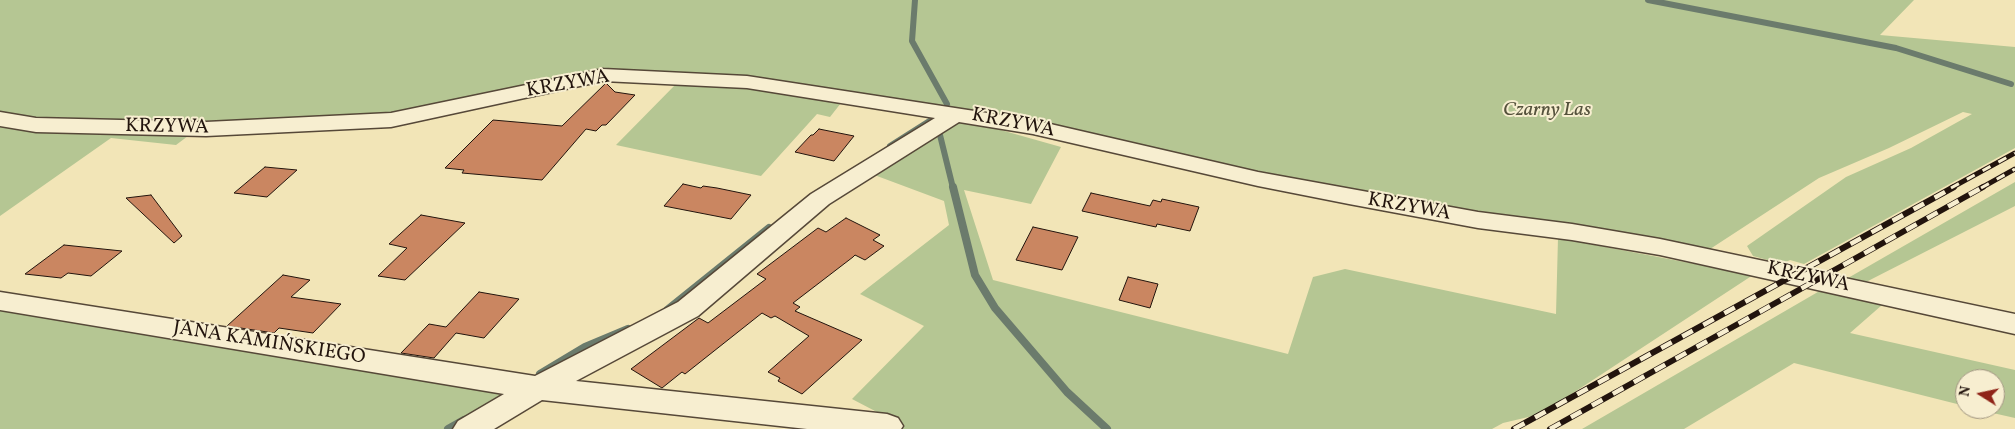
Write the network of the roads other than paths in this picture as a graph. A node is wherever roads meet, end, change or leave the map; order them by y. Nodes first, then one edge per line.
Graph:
1 (956, 114) junction
2 (0, 119) edge
3 (0, 302) edge
4 (2015, 324) edge
5 (538, 388) junction
6 (887, 426) dead end
7 (469, 429) edge

1 - 2 street, KRZYWA
1 - 4 street, KRZYWA
1 - 5 street
3 - 5 street, JANA KAMIŃSKIEGO
5 - 6 street, JANA KAMIŃSKIEGO
5 - 7 street

